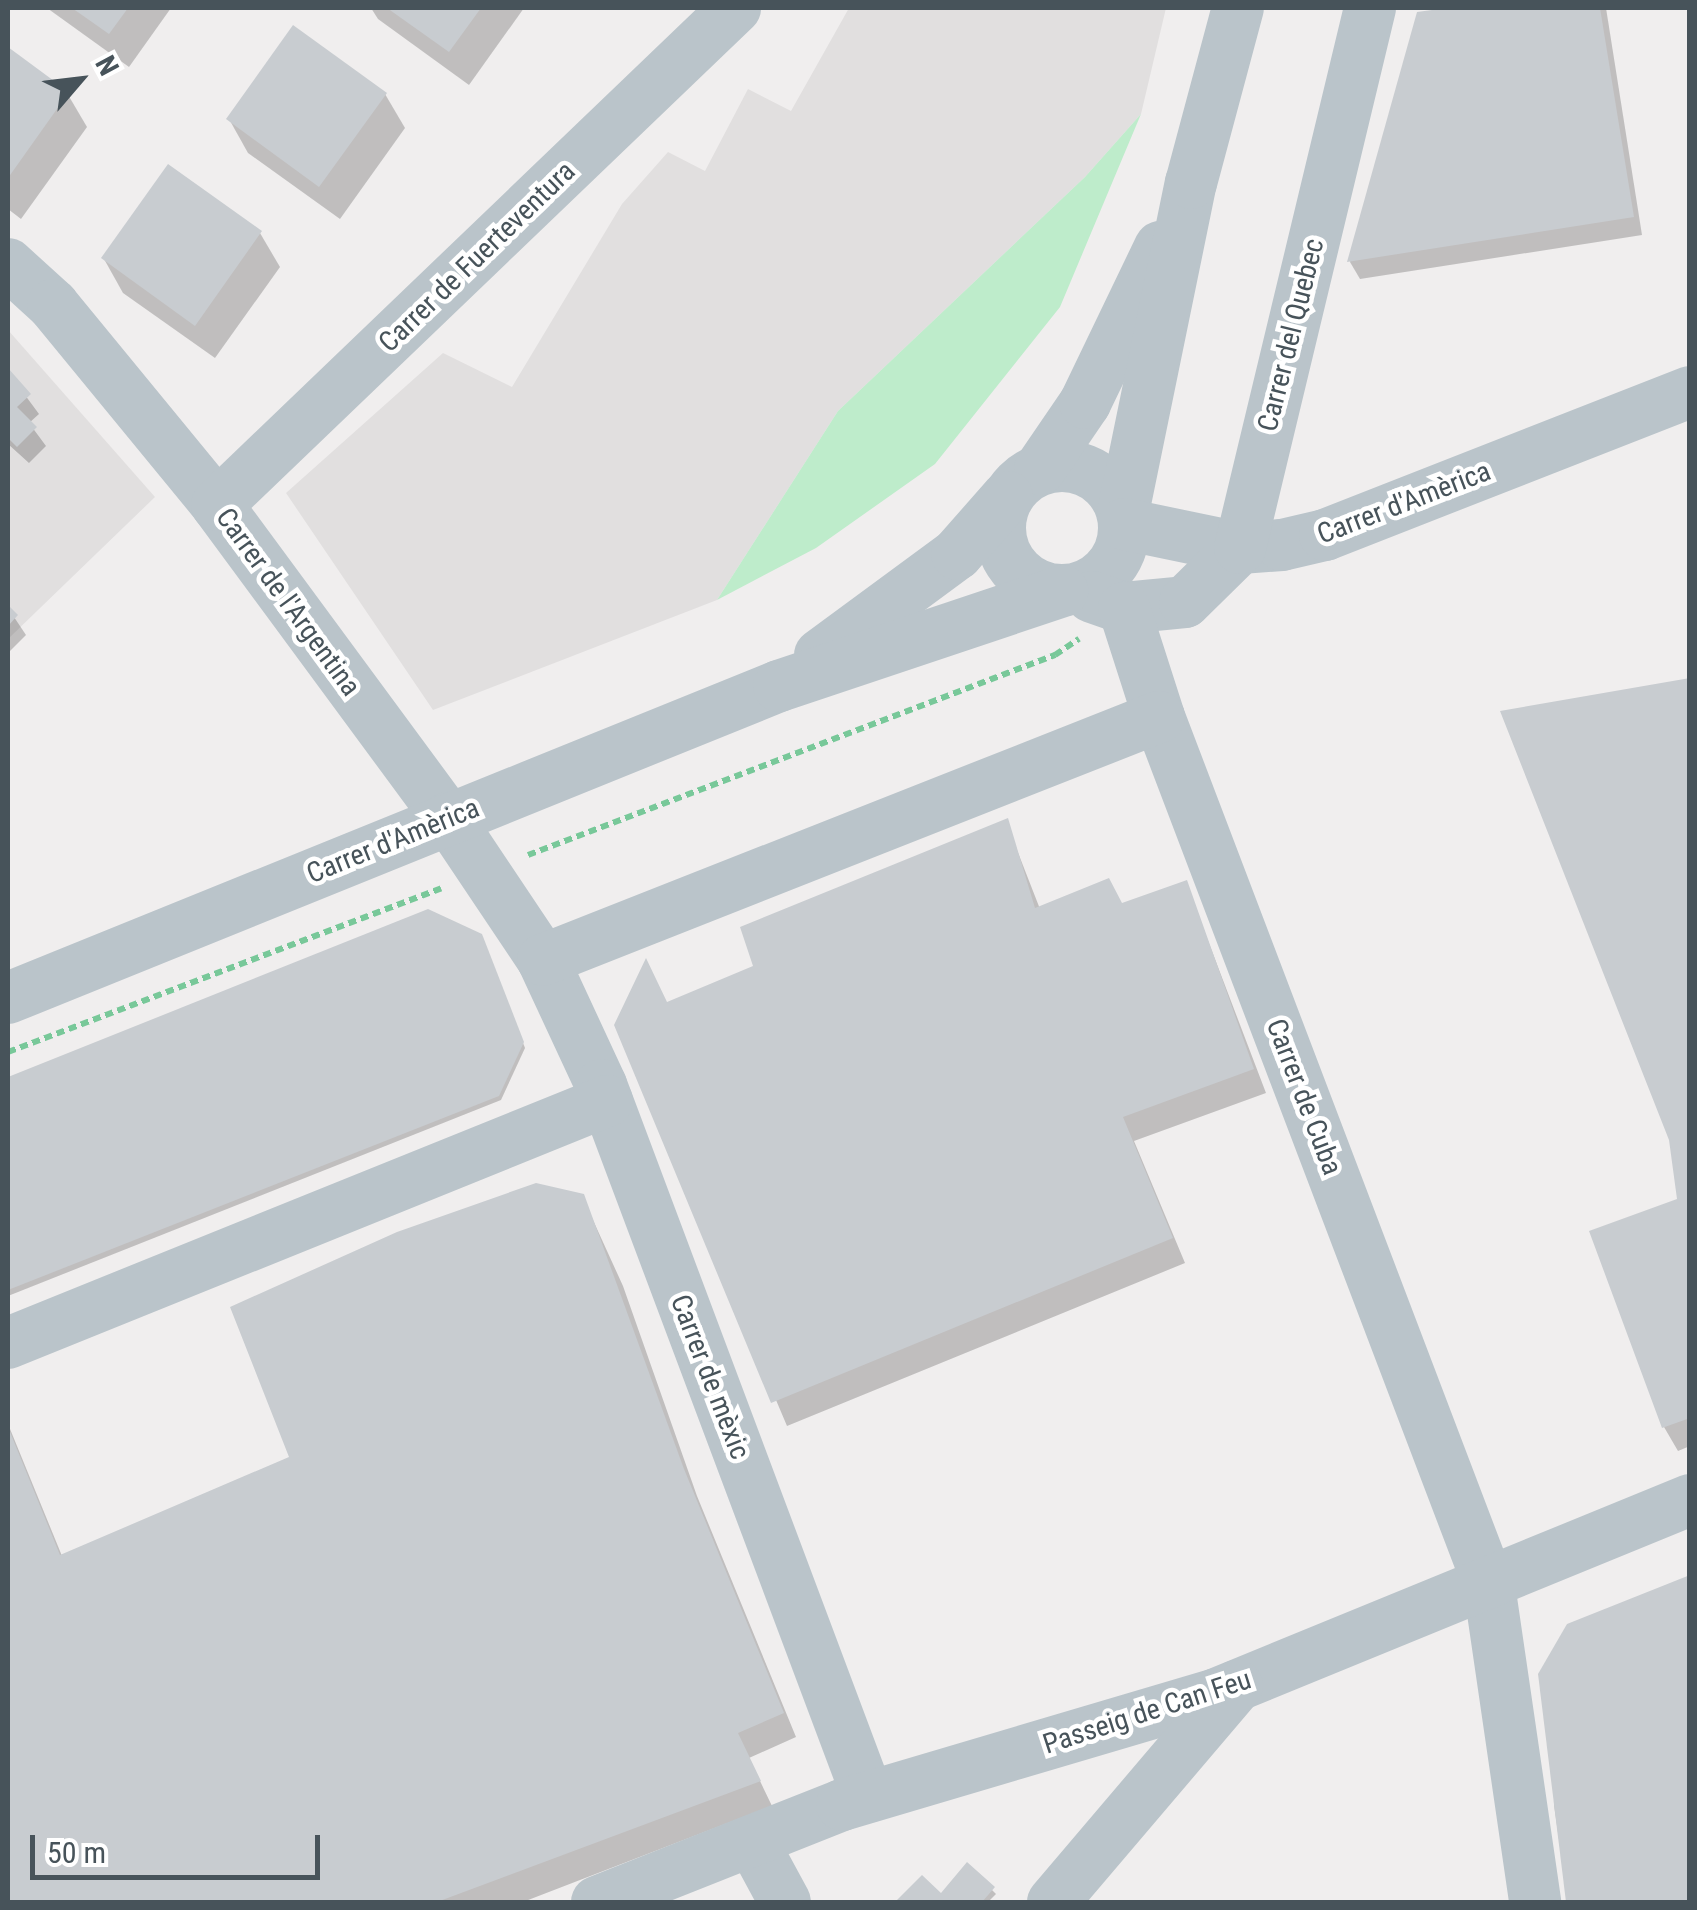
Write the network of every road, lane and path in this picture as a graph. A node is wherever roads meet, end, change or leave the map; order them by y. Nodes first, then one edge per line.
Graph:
1 (734, 8) edge
2 (1238, 8) edge
3 (1370, 8) edge
4 (1191, 183) junction
5 (8, 264) edge
6 (1690, 392) edge
7 (1023, 483) junction
8 (217, 504) junction
9 (1124, 519) junction
10 (1240, 548) junction
11 (1067, 591) junction
12 (1124, 608) junction
13 (779, 686) junction
14 (1159, 717) junction
15 (448, 818) junction
16 (484, 872) junction
17 (543, 960) junction
18 (8, 998) edge
19 (8, 1052) edge
20 (607, 1101) junction
21 (8, 1343) edge
22 (1690, 1500) edge
23 (1488, 1584) junction
24 (1238, 1686) junction
25 (868, 1797) junction
26 (752, 1841) junction
27 (597, 1902) edge
28 (785, 1902) edge
29 (1053, 1902) edge
30 (1534, 1902) edge

1 - 8 street, Carrer de Fuerteventura
2 - 4 street
3 - 10 street, Carrer del Quebec
4 - 7 street
4 - 9 street
5 - 8 street, Carrer de l'Argentina
6 - 10 street, Carrer d'Amèrica
7 - 9 street
7 - 11 street
7 - 13 street, Carrer d'Amèrica
8 - 15 street, Carrer de l'Argentina
9 - 10 street
9 - 11 street
10 - 12 street
11 - 12 street
11 - 13 street, Carrer d'Amèrica
12 - 14 street, Carrer de Cuba
12 - 16 path
13 - 15 street, Carrer d'Amèrica
14 - 17 street
14 - 23 street, Carrer de Cuba
15 - 16 street, Carrer de l'Argentina
15 - 18 street, Carrer d'Amèrica
16 - 17 street, Carrer de l'Argentina
16 - 19 path
17 - 20 street, Carrer de mèxic
20 - 21 street
20 - 25 street, Carrer de mèxic
22 - 23 street, Passeig de Can Feu
23 - 24 street, Passeig de Can Feu
23 - 30 street, Carrer de Cuba
24 - 25 street, Passeig de Can Feu
24 - 29 street
25 - 26 street, Passeig de Can Feu
26 - 27 street, Passeig de Can Feu
26 - 28 street

